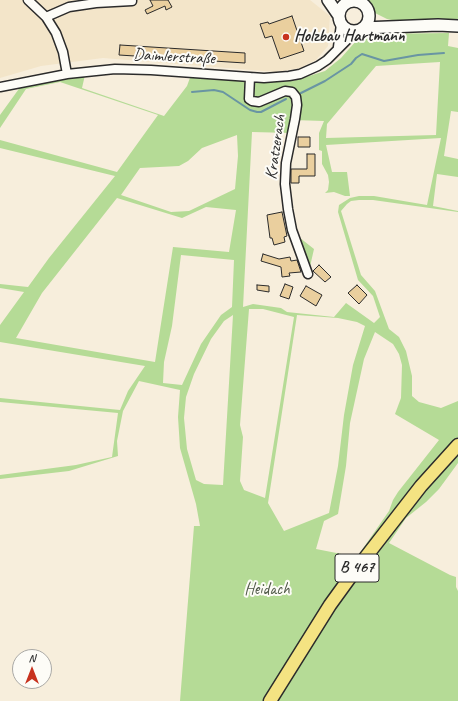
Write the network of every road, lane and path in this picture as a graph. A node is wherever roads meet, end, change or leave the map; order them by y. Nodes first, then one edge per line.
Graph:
1 (28, 0) edge
2 (328, 0) edge
3 (132, 1) edge
4 (343, 2) edge
5 (368, 14) junction
6 (46, 17) junction
7 (340, 20) junction
8 (393, 26) junction
9 (458, 26) edge
10 (360, 29) junction
11 (338, 48) junction
12 (67, 74) junction
13 (250, 77) junction
14 (0, 87) edge
15 (308, 274) dead end
16 (458, 445) edge
17 (270, 701) edge

1 - 6 street
2 - 7 main road
3 - 6 street
4 - 5 main road
4 - 7 main road
5 - 8 main road
5 - 10 main road
6 - 12 street
7 - 10 main road
7 - 11 street
8 - 9 main road
8 - 10 main road
10 - 11 street, Daimlerstraße
11 - 13 street, Daimlerstraße
12 - 13 street, Daimlerstraße
12 - 14 street, Daimlerstraße
13 - 15 street, Kratzerach
16 - 17 main road, B 467

